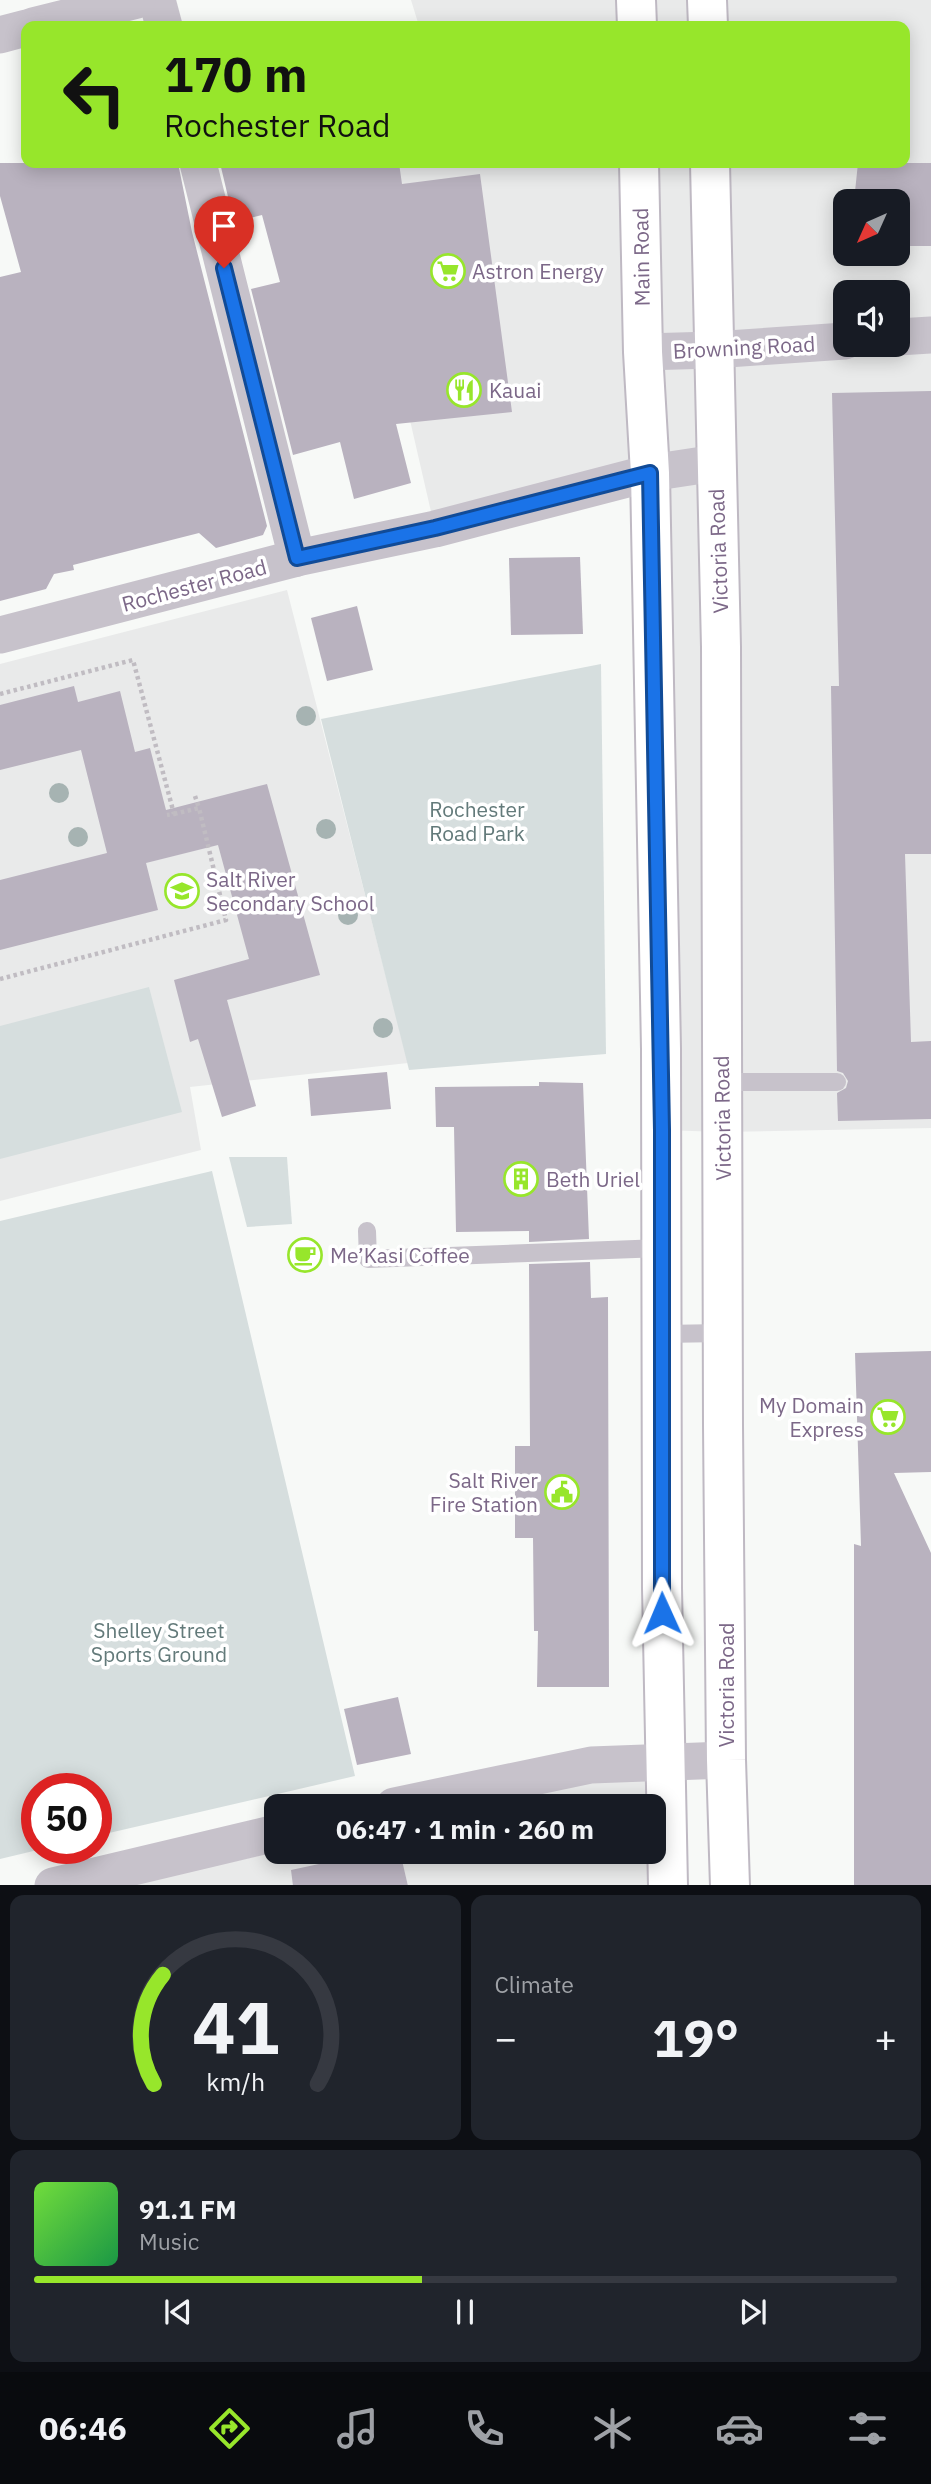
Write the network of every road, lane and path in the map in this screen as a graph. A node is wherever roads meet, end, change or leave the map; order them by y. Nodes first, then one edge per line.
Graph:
1 (137, 0) edge
2 (157, 0) edge
3 (636, 0) edge
4 (708, 0) edge
5 (53, 21) edge
6 (163, 21) edge
7 (636, 21) edge
8 (708, 21) edge
9 (21, 29) edge
10 (0, 35) edge
11 (199, 168) edge
12 (639, 168) edge
13 (710, 168) edge
14 (931, 335) edge
15 (910, 336) edge
16 (833, 342) edge
17 (713, 350) junction
18 (643, 352) junction
19 (716, 463) junction
20 (650, 473) junction
21 (297, 558) junction
22 (0, 635) edge
23 (0, 694) edge
24 (195, 796) dead end
25 (198, 808) junction
26 (174, 814) junction
27 (167, 816) dead end
28 (0, 979) edge
29 (721, 1082) junction
30 (837, 1082) dead end
31 (660, 1083) junction
32 (367, 1231) dead end
33 (662, 1248) junction
34 (723, 1333) junction
35 (662, 1334) junction
36 (726, 1759) junction
37 (665, 1763) junction
38 (452, 1794) edge
39 (264, 1836) edge
40 (121, 1878) edge
41 (53, 1885) edge
42 (668, 1885) edge
43 (730, 1885) edge

1 - 5 street
2 - 6 street
3 - 7 main road
4 - 8 main road
9 - 10 street
11 - 21 street
12 - 18 main road, Main Road
13 - 17 main road
14 - 15 street
16 - 17 street, Browning Road
17 - 18 street, Browning Road
17 - 19 main road, Victoria Road
18 - 20 main road
19 - 20 street, Rochester Road
19 - 29 main road, Victoria Road
20 - 21 street, Rochester Road
20 - 31 main road
21 - 22 street, Rochester Road
23 - 26 path
24 - 25 path
25 - 26 path
25 - 28 path
26 - 27 path
29 - 30 lane
29 - 31 main road
29 - 34 main road, Victoria Road
31 - 33 main road
32 - 33 lane
33 - 35 main road
34 - 35 lane
34 - 36 main road, Victoria Road
35 - 37 main road
36 - 37 street
36 - 43 main road, Victoria Road
37 - 38 street
37 - 42 main road
39 - 40 street
40 - 41 street

